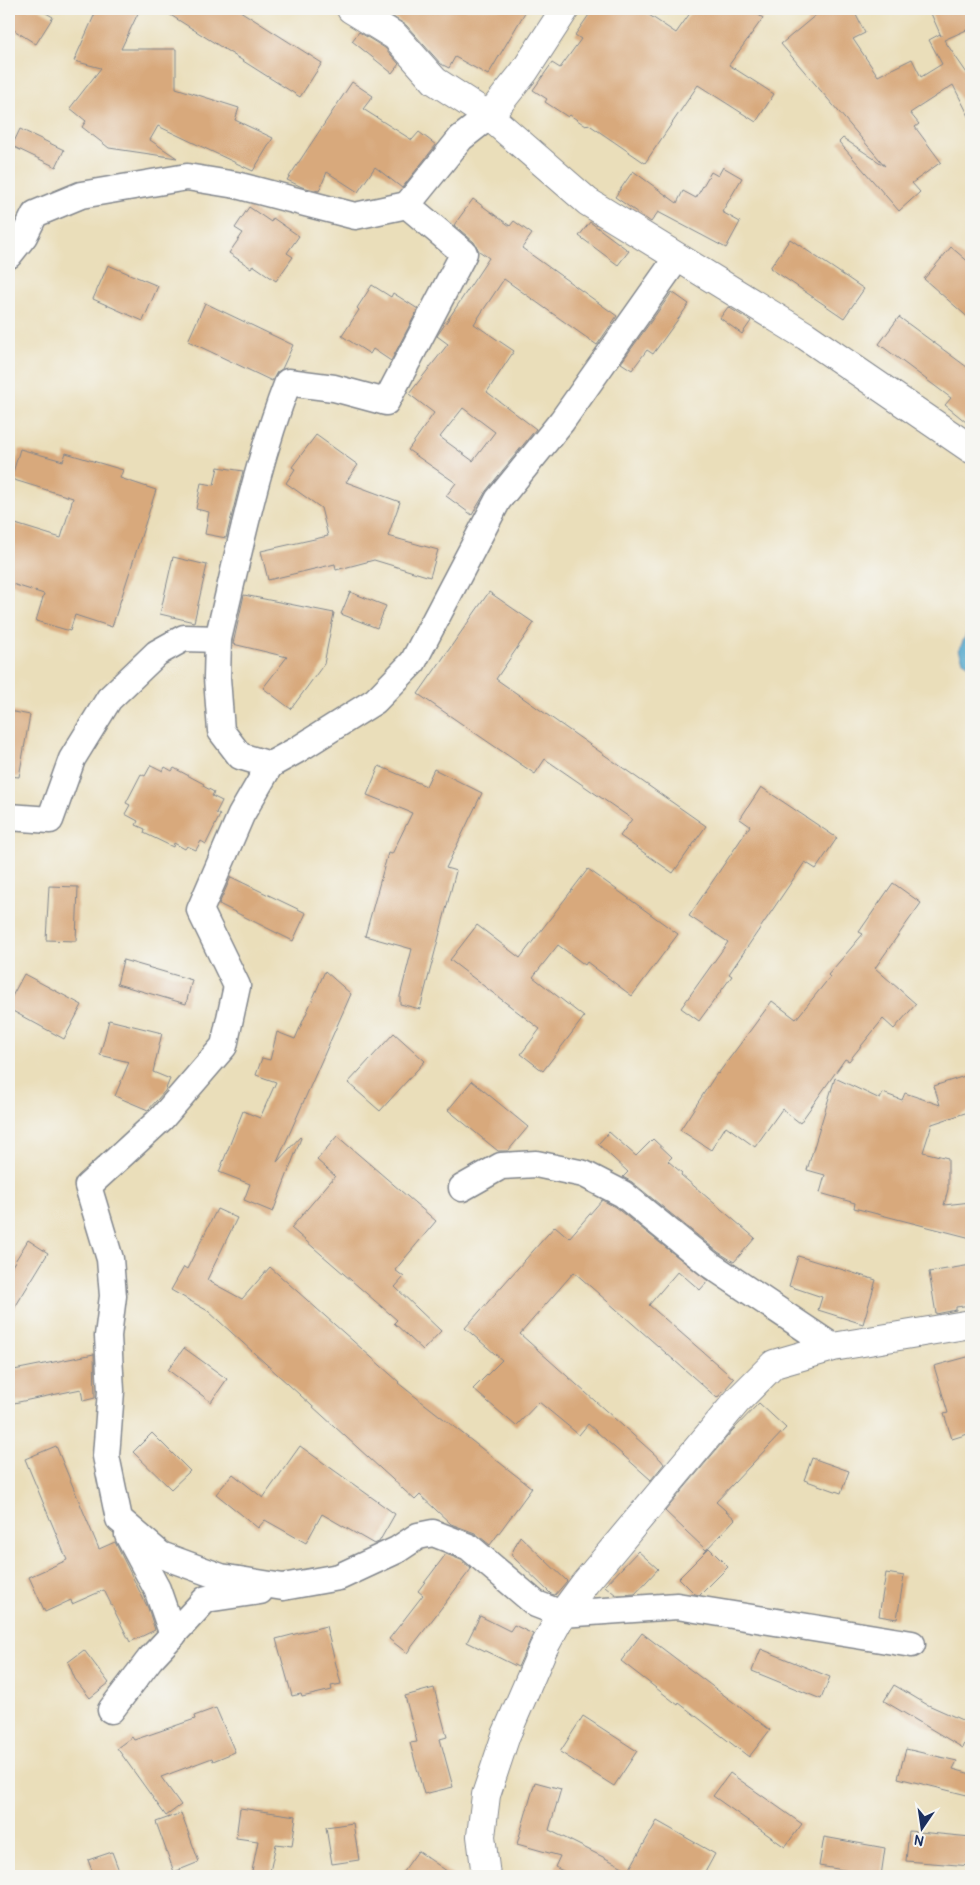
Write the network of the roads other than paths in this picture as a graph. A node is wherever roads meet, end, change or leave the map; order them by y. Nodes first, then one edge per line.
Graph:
1 (351, 9) edge
2 (565, 9) edge
3 (489, 116) junction
4 (407, 205) junction
5 (9, 254) edge
6 (677, 258) junction
7 (971, 448) edge
8 (218, 639) junction
9 (270, 765) junction
10 (9, 817) edge
11 (462, 1188) dead end
12 (971, 1324) edge
13 (833, 1347) junction
14 (119, 1518) junction
15 (283, 1587) junction
16 (562, 1614) junction
17 (173, 1635) junction
18 (912, 1644) dead end
19 (111, 1710) dead end
20 (486, 1876) edge

1 - 3 street
2 - 3 street
3 - 4 street
3 - 6 street
4 - 5 street
4 - 8 street
6 - 7 street
6 - 9 street
8 - 9 street
8 - 10 street
9 - 14 street
11 - 13 street
12 - 13 street
13 - 16 street
14 - 15 street
14 - 17 street
15 - 16 street
15 - 17 street
16 - 18 street
16 - 20 street
17 - 19 street

